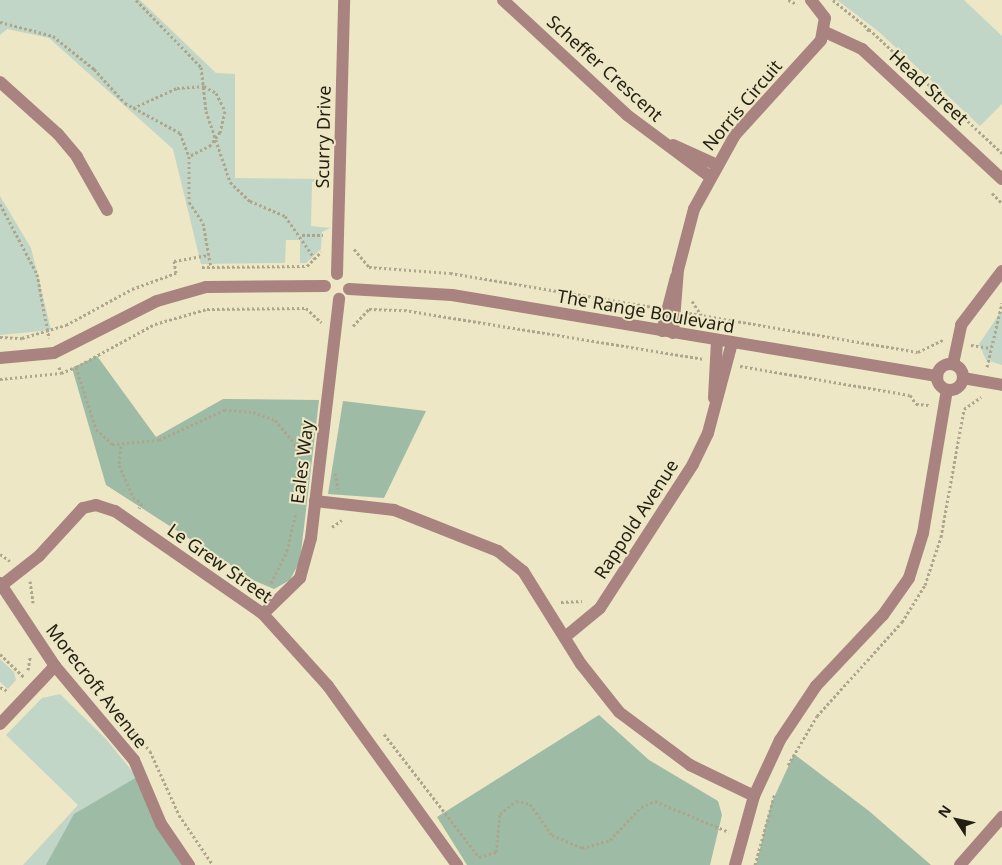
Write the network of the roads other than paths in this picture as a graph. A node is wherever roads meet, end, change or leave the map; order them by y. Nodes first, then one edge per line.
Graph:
1 (344, 0) edge
2 (503, 0) edge
3 (811, 0) edge
4 (825, 32) junction
5 (0, 82) edge
6 (662, 140) junction
7 (715, 164) junction
8 (709, 176) junction
9 (1002, 179) edge
10 (107, 210) dead end
11 (1002, 271) edge
12 (337, 274) junction
13 (325, 286) junction
14 (349, 289) junction
15 (339, 298) junction
16 (667, 332) junction
17 (717, 340) junction
18 (732, 343) junction
19 (0, 358) edge
20 (953, 364) junction
21 (937, 376) junction
22 (963, 378) junction
23 (1002, 385) edge
24 (947, 390) junction
25 (714, 405) junction
26 (315, 501) junction
27 (1, 584) edge
28 (264, 614) junction
29 (565, 637) junction
30 (55, 666) junction
31 (0, 724) edge
32 (754, 796) junction
33 (1002, 817) edge
34 (190, 865) edge
35 (457, 865) edge
36 (735, 865) edge
37 (960, 865) edge

1 - 12 street, Scurry Drive
2 - 6 street, Scheffer Crescent
3 - 4 street
4 - 7 street, Norris Circuit
4 - 9 street, Head Street
5 - 10 street
6 - 7 street, Scheffer Crescent
6 - 8 street, Scheffer Crescent
7 - 8 street, Norris Circuit
8 - 16 street, Norris Circuit
11 - 20 street
12 - 13 street
12 - 14 street
13 - 15 street
13 - 19 street
14 - 15 street
14 - 16 street, The Range Boulevard
15 - 26 street, Eales Way
16 - 17 street, The Range Boulevard
17 - 18 street, The Range Boulevard
17 - 25 street, Rappold Avenue
18 - 21 street, The Range Boulevard
18 - 25 street, Rappold Avenue
20 - 21 street
20 - 22 street
21 - 24 street
22 - 23 street
22 - 24 street
24 - 32 street
25 - 29 street, Rappold Avenue
26 - 28 street, Eales Way
26 - 29 street
27 - 28 street, Le Grew Street
27 - 30 street, Morecroft Avenue
28 - 35 street, Le Grew Street
29 - 32 street
30 - 31 street
30 - 34 street, Morecroft Avenue
32 - 36 street
33 - 37 street

